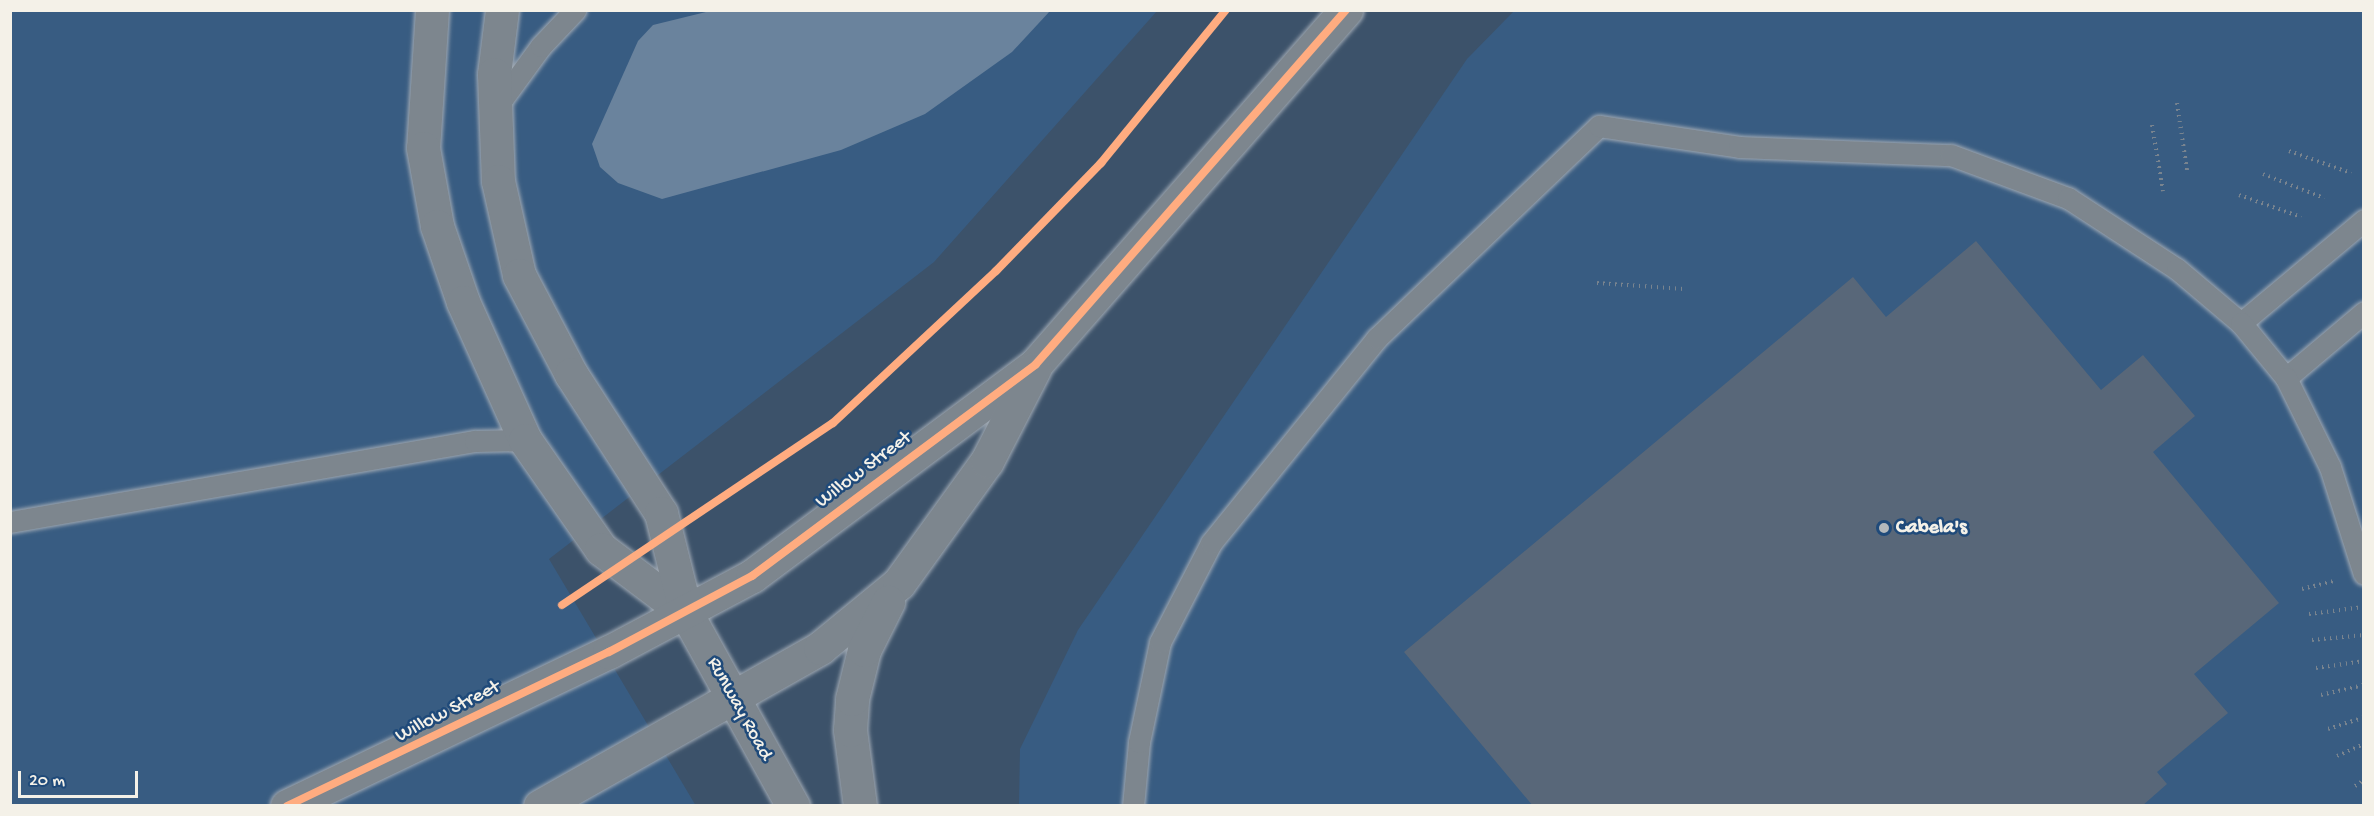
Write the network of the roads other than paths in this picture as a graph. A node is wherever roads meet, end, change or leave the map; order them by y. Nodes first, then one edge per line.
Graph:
1 (432, 10) edge
2 (502, 10) edge
3 (575, 10) edge
4 (1346, 10) edge
5 (495, 109) junction
6 (2364, 220) edge
7 (2364, 312) edge
8 (2241, 323) junction
9 (1036, 364) junction
10 (2286, 378) junction
11 (525, 440) junction
12 (10, 522) edge
13 (2364, 574) edge
14 (899, 583) junction
15 (686, 614) junction
16 (734, 700) junction
17 (287, 806) edge
18 (540, 806) edge
19 (793, 806) edge
20 (860, 806) edge
21 (1133, 806) edge

1 - 11 street
2 - 5 street
3 - 5 lane
4 - 9 street, Willow Street
5 - 15 street
6 - 8 lane
7 - 10 lane
8 - 10 lane
8 - 21 lane
9 - 14 street, Willow Street
9 - 15 street, Willow Street
10 - 13 lane
11 - 12 lane
11 - 15 street
14 - 16 street, Willow Street
14 - 20 street
15 - 16 street, Runway Road
15 - 17 street, Willow Street
16 - 18 street, Willow Street
16 - 19 street, Runway Road

